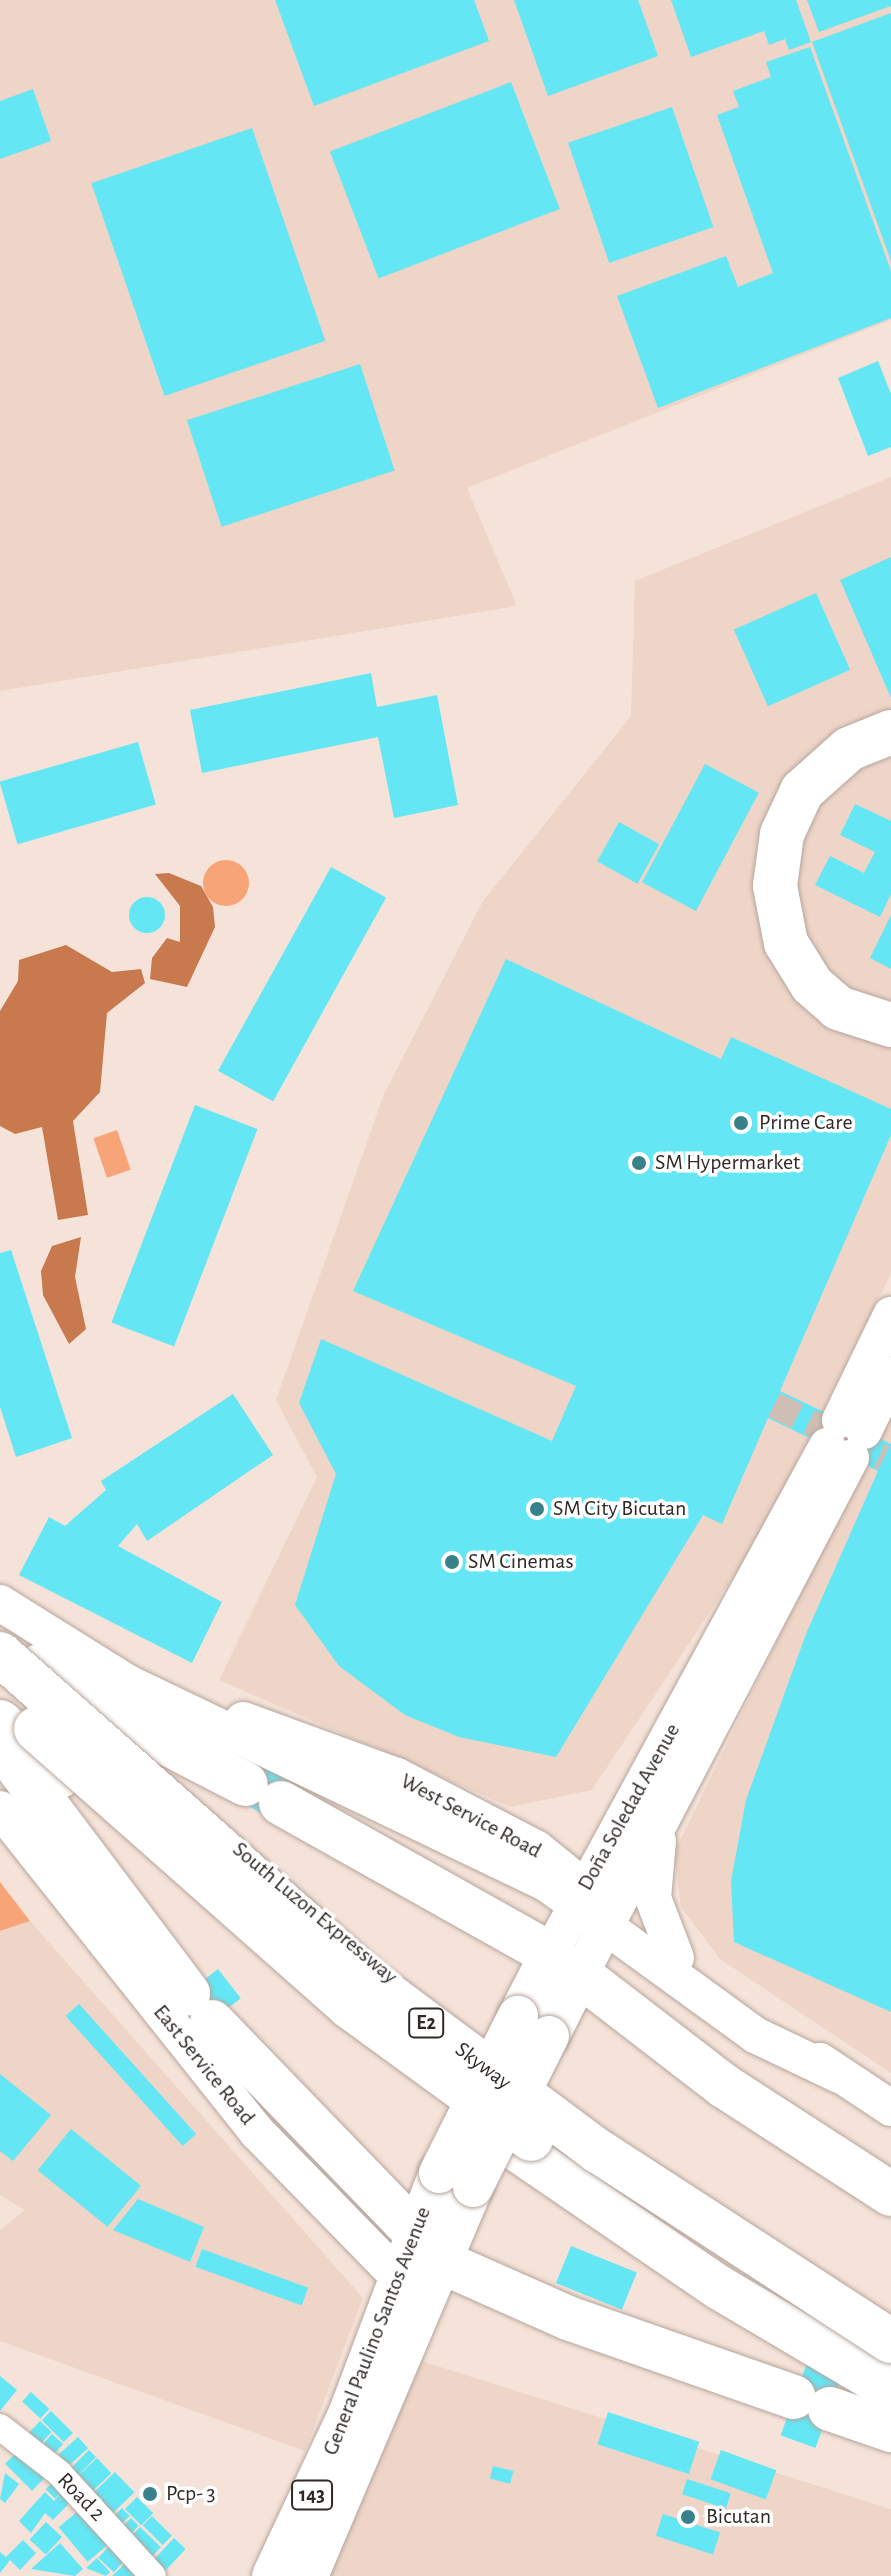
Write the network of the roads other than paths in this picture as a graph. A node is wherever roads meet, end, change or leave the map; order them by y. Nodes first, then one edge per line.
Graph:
1 (891, 732) edge
2 (891, 1025) edge
3 (891, 1315) edge
4 (891, 1375) edge
5 (846, 1439) junction
6 (0, 1603) edge
7 (5, 1645) edge
8 (0, 1694) edge
9 (0, 1722) edge
10 (0, 1744) edge
11 (0, 1809) edge
12 (664, 1812) junction
13 (579, 1896) junction
14 (608, 1919) junction
15 (676, 1958) junction
16 (565, 1965) junction
17 (839, 2075) junction
18 (891, 2108) edge
19 (456, 2180) joint
20 (891, 2194) edge
21 (429, 2247) junction
22 (412, 2292) junction
23 (891, 2327) edge
24 (891, 2341) edge
25 (891, 2372) edge
26 (891, 2389) edge
27 (0, 2427) edge
28 (891, 2430) edge
29 (153, 2576) edge
30 (272, 2576) edge
31 (308, 2576) edge

1 - 2 highway
3 - 5 main road, Doña Soledad Avenue
4 - 5 main road, Doña Soledad Avenue
5 - 12 main road, Doña Soledad Avenue
5 - 13 main road, Doña Soledad Avenue
6 - 13 main road, West Service Road
7 - 16 highway
7 - 23 highway, South Luzon Expressway / E2
7 - 24 highway, Skyway / E2, bridge
8 - 25 highway, Skyway / E2, bridge
9 - 26 highway, E2
10 - 21 highway
11 - 22 main road, East Service Road
12 - 14 main road, Doña Soledad Avenue
12 - 15 main road
13 - 14 main road, West Service Road
13 - 16 main road, Doña Soledad Avenue
14 - 15 main road, West Service Road
14 - 16 main road, Doña Soledad Avenue
14 - 17 main road, West Service Road
15 - 17 main road, West Service Road
16 - 19 main road, Doña Soledad Avenue, bridge
16 - 20 highway
17 - 18 main road, West Service Road
19 - 21 main road, General Paulino Santos Avenue
21 - 22 main road, General Paulino Santos Avenue / 143
21 - 28 highway
22 - 30 main road, General Paulino Santos Avenue / 143
22 - 31 main road, General Paulino Santos Avenue / 143
27 - 29 street, Road 2

